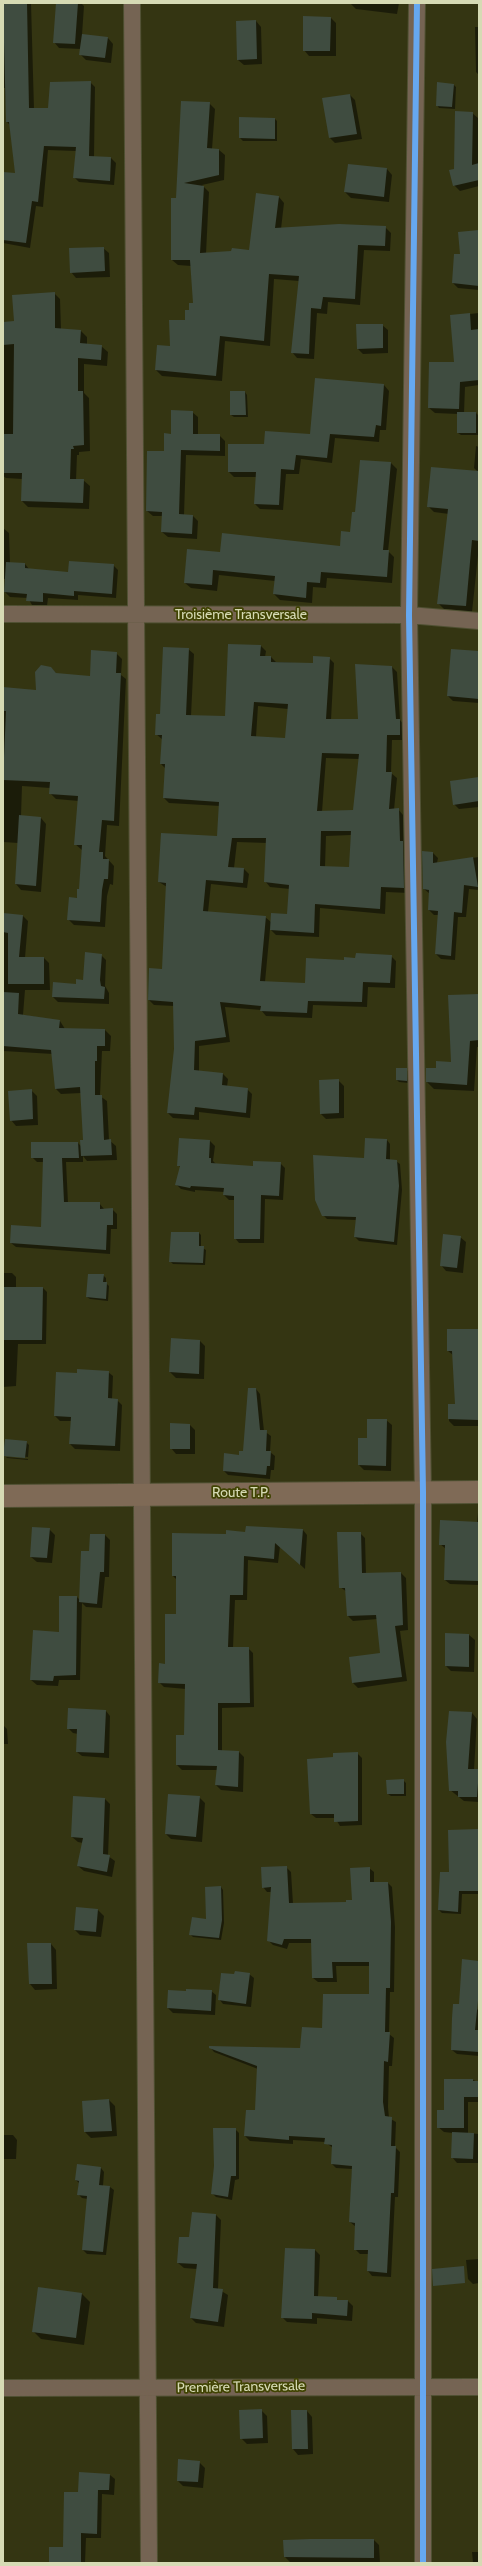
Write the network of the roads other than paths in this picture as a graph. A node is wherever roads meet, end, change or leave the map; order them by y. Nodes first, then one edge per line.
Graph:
1 (132, 3) edge
2 (417, 3) edge
3 (3, 614) edge
4 (409, 615) junction
5 (136, 616) junction
6 (479, 621) edge
7 (423, 1492) junction
8 (479, 1492) edge
9 (142, 1494) junction
10 (3, 1496) edge
11 (423, 2386) junction
12 (479, 2387) edge
13 (3, 2388) edge
14 (148, 2388) junction
15 (149, 2563) edge
16 (423, 2563) edge

1 - 5 street
2 - 4 street
3 - 5 street, Troisième Transversale
4 - 5 street, Troisième Transversale
4 - 6 street, Troisième Transversale
4 - 7 street
5 - 9 street
7 - 8 street, Route T.P.
7 - 9 street, Route T.P.
7 - 11 street
9 - 10 street, Route T.P.
9 - 14 street
11 - 12 street, Première Transversale
11 - 14 street, Première Transversale
11 - 16 street
13 - 14 street, Première Transversale
14 - 15 street

